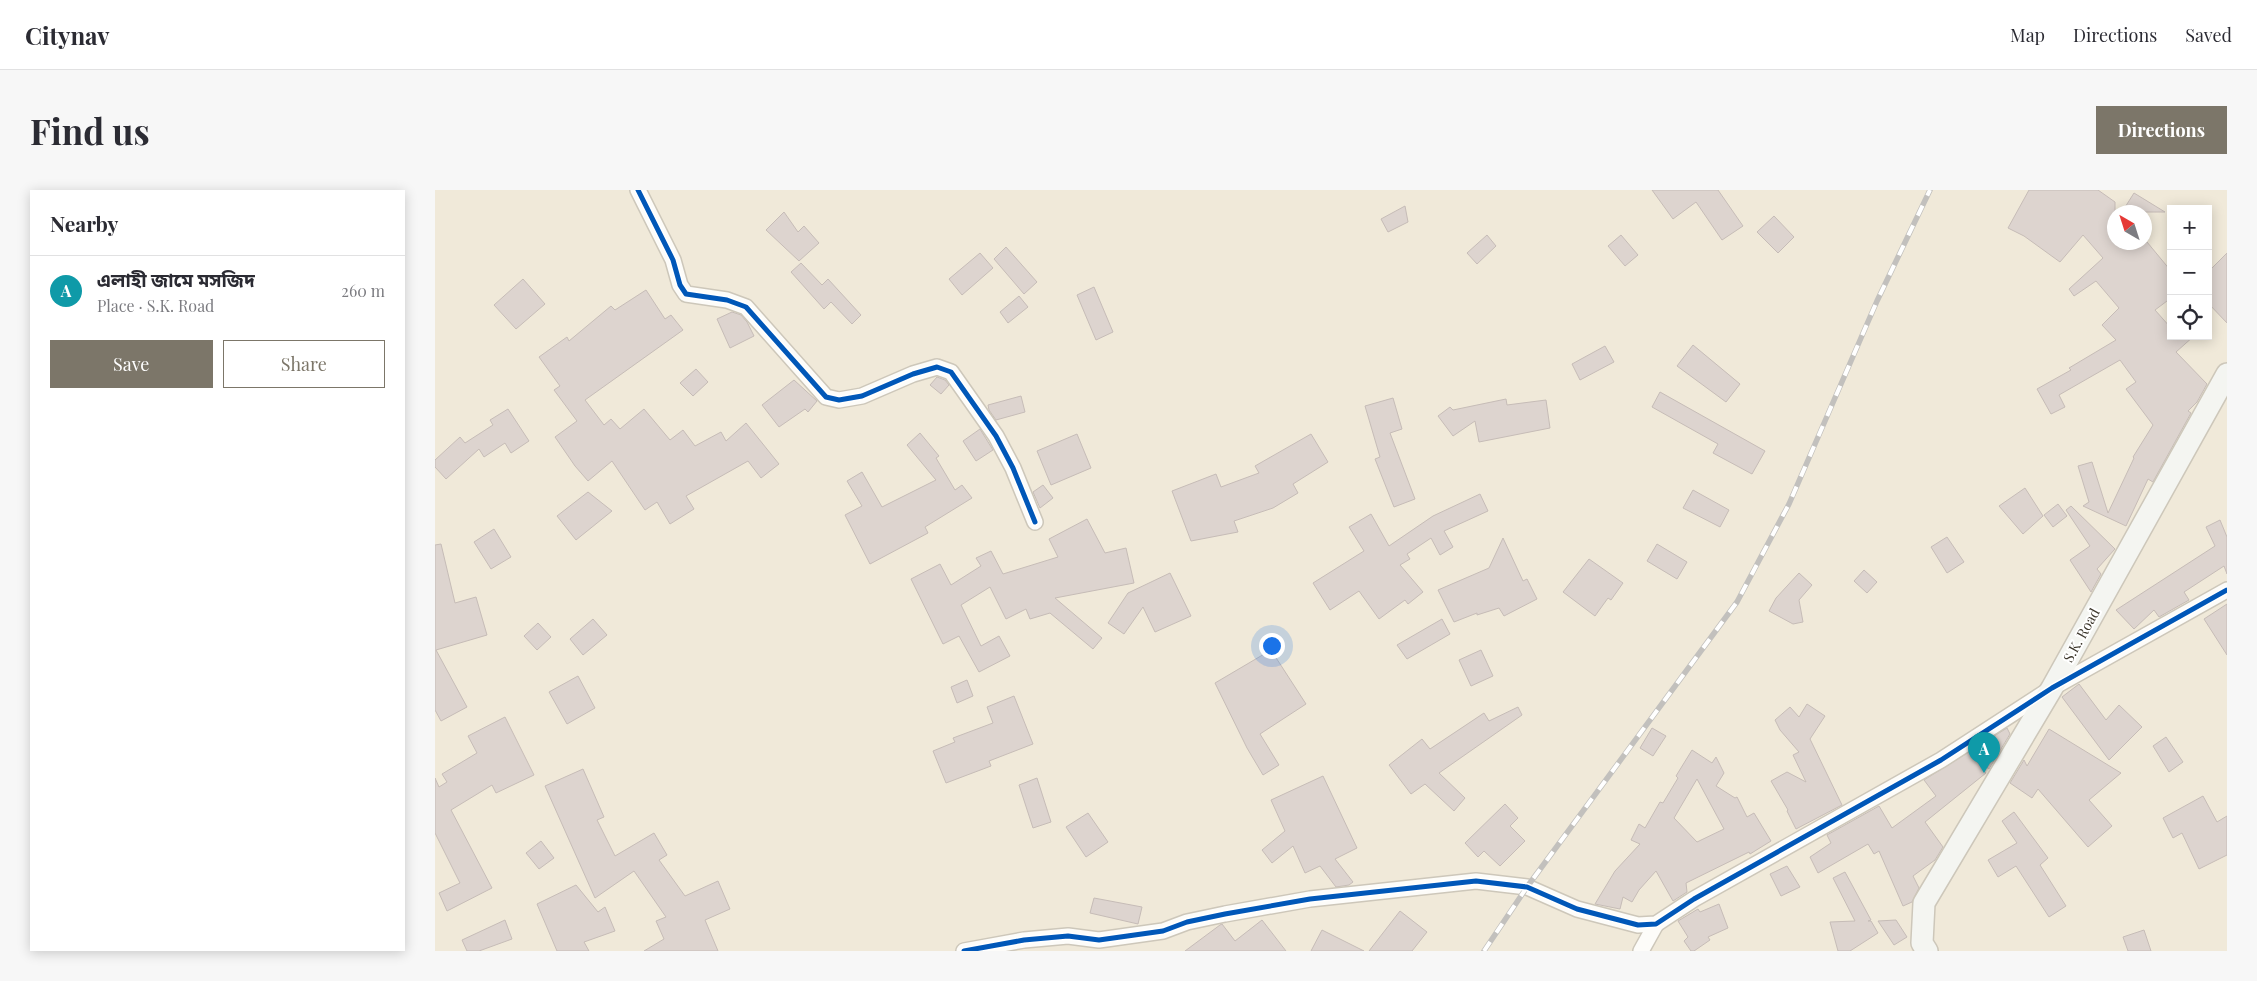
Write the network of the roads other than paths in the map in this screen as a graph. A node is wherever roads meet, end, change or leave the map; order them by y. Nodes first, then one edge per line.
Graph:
1 (638, 190) edge
2 (2227, 374) edge
3 (1035, 522) dead end
4 (2227, 590) edge
5 (2051, 688) junction
6 (1656, 924) junction
7 (964, 951) edge
8 (1641, 951) edge
9 (1927, 951) edge

1 - 3 street
2 - 5 main road, S.K. Road
4 - 5 street
5 - 6 street
5 - 9 main road, S.K. Road
6 - 7 street
6 - 8 street

